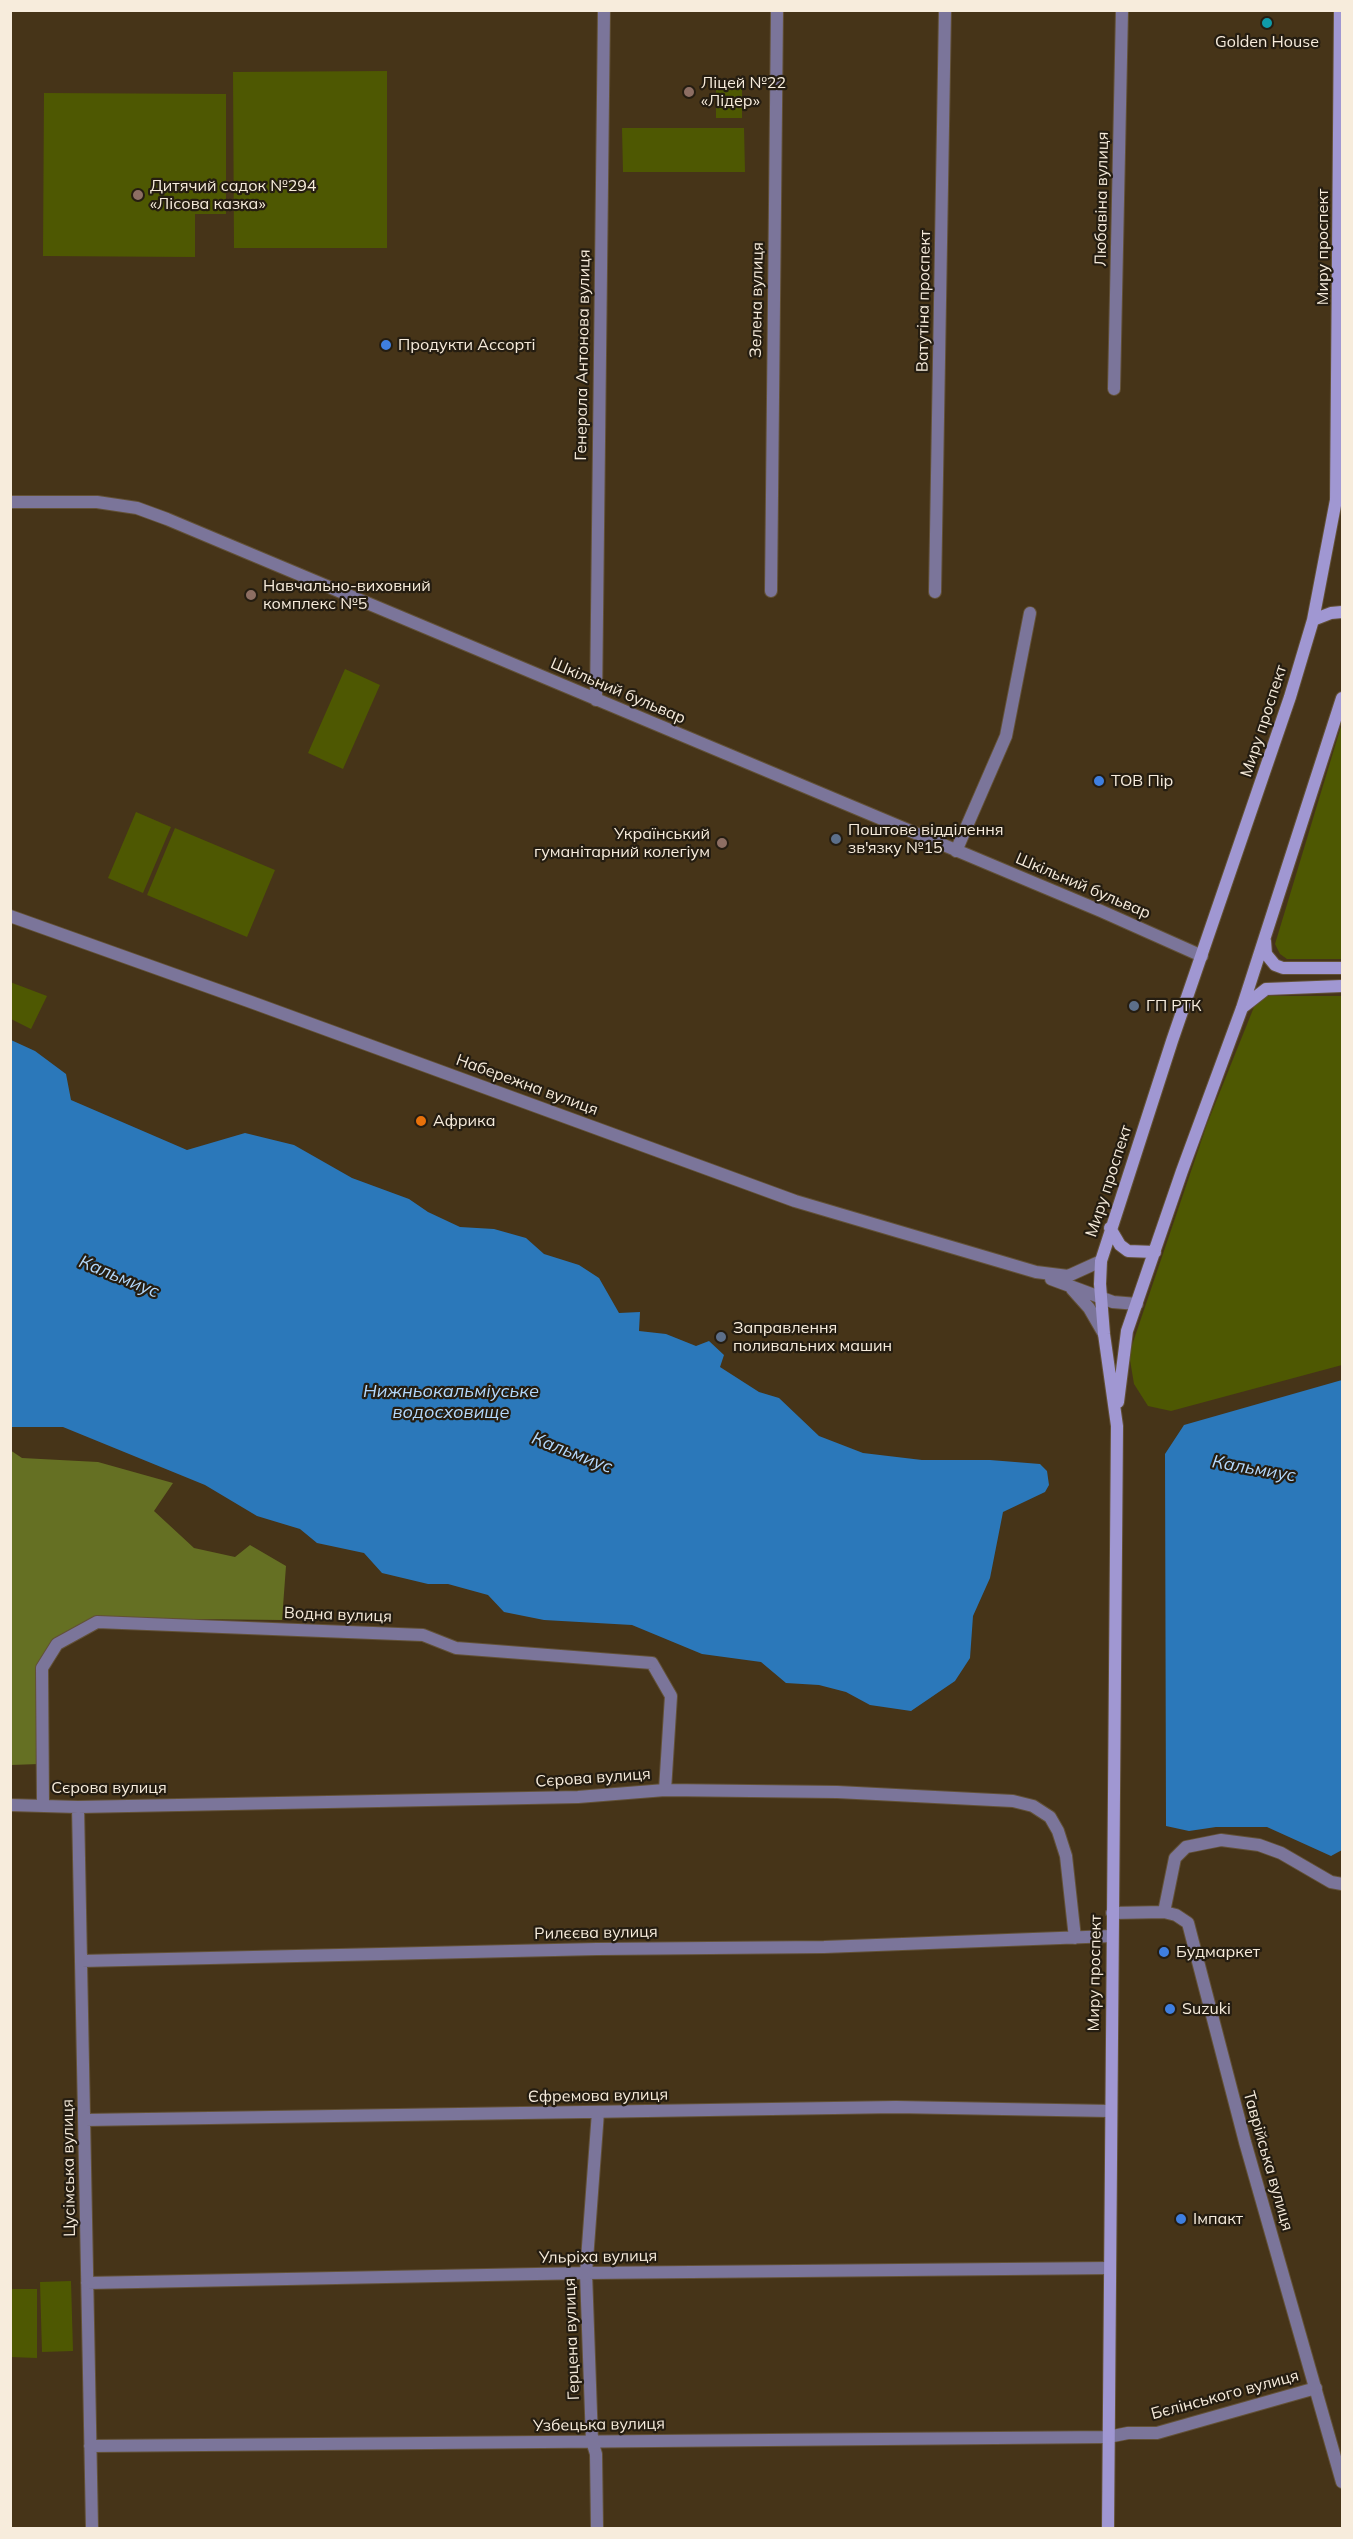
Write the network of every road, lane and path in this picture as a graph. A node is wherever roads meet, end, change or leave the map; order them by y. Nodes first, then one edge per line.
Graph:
1 (604, 10) edge
2 (777, 10) edge
3 (945, 10) edge
4 (1122, 10) edge
5 (1340, 10) edge
6 (1341, 86) edge
7 (1114, 389) dead end
8 (10, 502) edge
9 (771, 591) dead end
10 (935, 592) dead end
11 (1342, 612) edge
12 (1030, 613) dead end
13 (1313, 620) junction
14 (1342, 698) edge
15 (596, 700) junction
16 (956, 851) junction
17 (10, 916) edge
18 (1265, 938) junction
19 (1202, 956) junction
20 (1342, 968) edge
21 (1342, 986) edge
22 (1242, 1008) junction
23 (1110, 1228) junction
24 (1155, 1252) junction
25 (1101, 1261) junction
26 (1036, 1272) junction
27 (1070, 1286) junction
28 (1101, 1298) junction
29 (1137, 1304) junction
30 (1104, 1334) junction
31 (1117, 1422) junction
32 (665, 1790) junction
33 (10, 1805) edge
34 (42, 1805) junction
35 (78, 1807) junction
36 (1342, 1884) edge
37 (1164, 1912) junction
38 (1112, 1913) junction
39 (1112, 1936) junction
40 (1075, 1938) junction
41 (81, 1961) junction
42 (1110, 2111) junction
43 (598, 2112) junction
44 (86, 2120) junction
45 (1110, 2268) junction
46 (586, 2273) junction
47 (87, 2283) junction
48 (1316, 2388) junction
49 (1108, 2437) junction
50 (592, 2441) junction
51 (90, 2445) junction
52 (1342, 2482) edge
53 (92, 2529) edge
54 (597, 2529) edge
55 (1108, 2529) edge

1 - 15 street, Генерала Антонова вулиця
2 - 9 street, Зелена вулиця
3 - 10 street, Ватутіна проспект
4 - 7 street, Любавіна вулиця
5 - 6 main road, Миру проспект
6 - 13 main road, Миру проспект
8 - 15 street, Шкільний бульвар
11 - 13 main road
12 - 16 street
13 - 19 main road, Миру проспект
14 - 18 main road, Миру проспект
15 - 16 street, Шкільний бульвар
16 - 19 street, Шкільний бульвар
17 - 26 street, Набережна вулиця
18 - 20 main road
18 - 22 main road, Миру проспект
19 - 23 main road, Миру проспект
21 - 22 main road
22 - 24 main road, Миру проспект
23 - 24 main road
23 - 25 main road, Миру проспект
24 - 29 main road, Миру проспект
25 - 26 street
25 - 28 main road, Миру проспект
26 - 27 street
27 - 28 street
27 - 30 street
28 - 29 street
28 - 30 main road, Миру проспект
29 - 31 main road, Миру проспект
30 - 31 main road, Миру проспект
31 - 38 main road, Миру проспект
32 - 34 street, Водна вулиця
32 - 35 street, Сєрова вулиця
32 - 40 street, Сєрова вулиця
33 - 34 street, Сєрова вулиця
34 - 35 street, Сєрова вулиця
35 - 41 street, Цусімська вулиця
36 - 37 street
37 - 38 street
37 - 48 street, Таврійська вулиця
38 - 39 main road, Миру проспект
39 - 40 street, Рилєєва вулиця
39 - 42 main road, Миру проспект
40 - 41 street, Рилєєва вулиця
41 - 44 street, Цусімська вулиця
42 - 43 street, Єфремова вулиця
42 - 45 main road, Миру проспект
43 - 44 street, Єфремова вулиця
43 - 46 street, Герцена вулиця
44 - 47 street, Цусімська вулиця
45 - 46 street, Ульріха вулиця
45 - 49 main road, Миру проспект
46 - 47 street, Ульріха вулиця
46 - 50 street, Герцена вулиця
47 - 51 street, Цусімська вулиця
48 - 49 street, Бєлінського вулиця
48 - 52 street, Таврійська вулиця
49 - 50 street, Узбецька вулиця
49 - 55 main road, Миру проспект
50 - 51 street, Узбецька вулиця
50 - 54 street, Герцена вулиця
51 - 53 street, Цусімська вулиця

